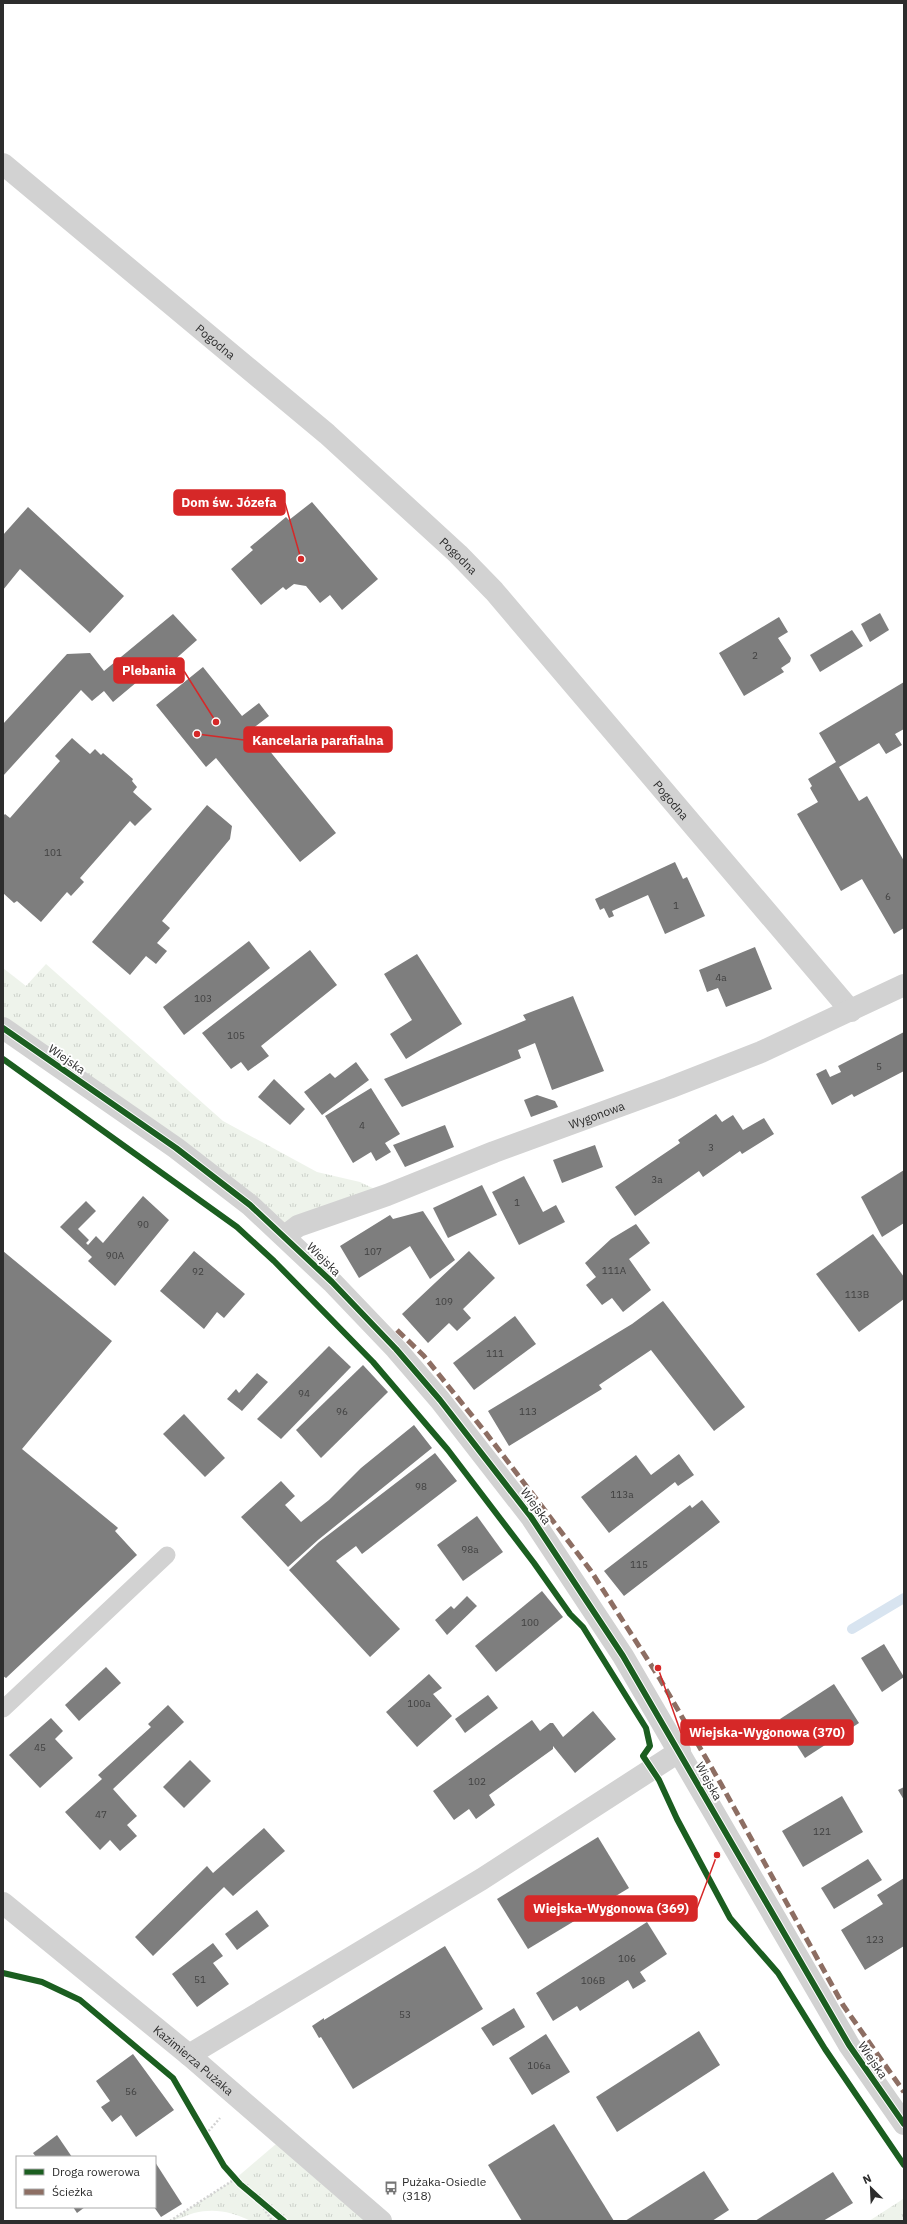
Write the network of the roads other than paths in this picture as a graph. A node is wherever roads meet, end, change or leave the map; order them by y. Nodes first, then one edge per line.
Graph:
1 (3, 164) edge
2 (904, 985) edge
3 (851, 1010) junction
4 (3, 1028) edge
5 (285, 1236) junction
6 (167, 1554) dead end
7 (3, 1709) edge
8 (680, 1751) junction
9 (3, 1903) edge
10 (189, 2055) junction
11 (904, 2124) edge
12 (381, 2221) edge

1 - 3 street, Pogodna
2 - 3 street, Wygonowa
3 - 5 street, Wygonowa
4 - 5 street, Wiejska
5 - 8 street, Wiejska
6 - 7 lane
8 - 10 street
8 - 11 street, Wiejska
9 - 10 street, Kazimierza Pużaka
10 - 12 street, Kazimierza Pużaka

